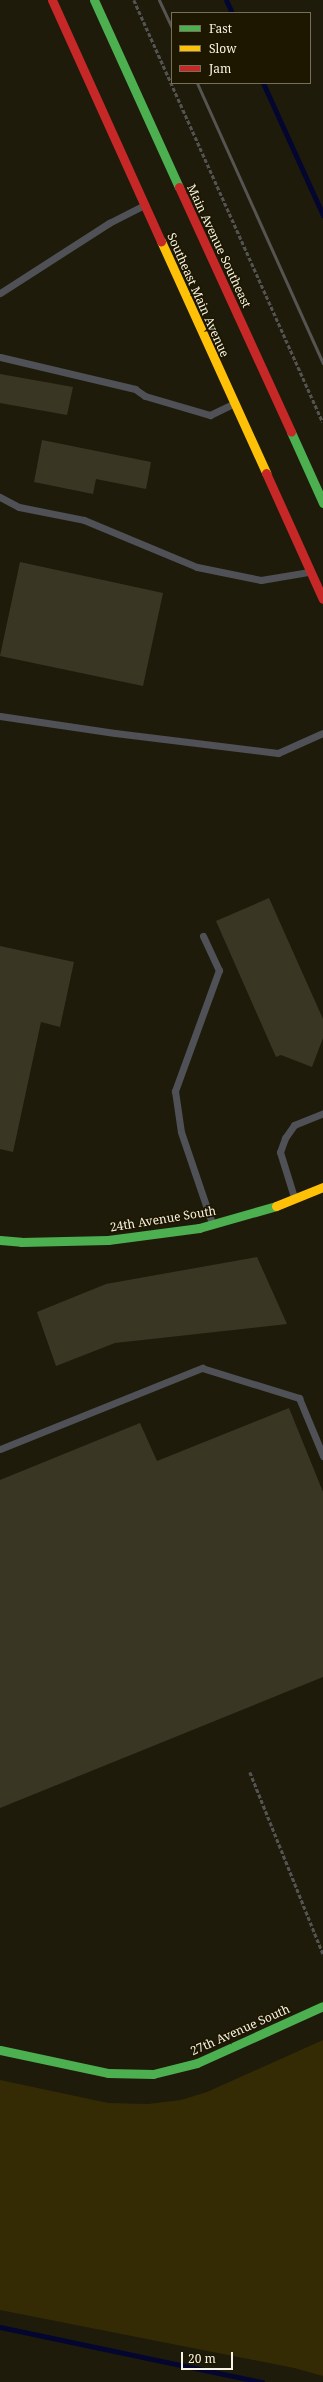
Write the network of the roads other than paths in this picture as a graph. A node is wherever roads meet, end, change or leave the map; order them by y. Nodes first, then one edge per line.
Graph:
1 (52, 0) edge
2 (94, 0) edge
3 (145, 205) junction
4 (0, 293) edge
5 (0, 357) edge
6 (234, 404) junction
7 (0, 497) edge
8 (323, 503) edge
9 (311, 572) junction
10 (323, 599) edge
11 (0, 716) edge
12 (323, 733) edge
13 (203, 936) dead end
14 (323, 1113) edge
15 (321, 1190) edge
16 (294, 1199) junction
17 (212, 1225) junction
18 (0, 1240) edge
19 (0, 1449) edge
20 (323, 1456) edge
21 (323, 2006) edge
22 (0, 2050) edge

1 - 3 main road, Southeast Main Avenue
2 - 8 main road, Main Avenue Southeast
3 - 4 lane
3 - 6 main road, Southeast Main Avenue
5 - 6 lane
6 - 9 main road, Southeast Main Avenue
7 - 9 lane
9 - 10 main road, Southeast Main Avenue
11 - 12 lane
13 - 17 lane
14 - 16 lane
15 - 16 main road, 24th Avenue South
16 - 17 main road, 24th Avenue South
17 - 18 main road, 24th Avenue South
19 - 20 lane
21 - 22 main road, 27th Avenue South

